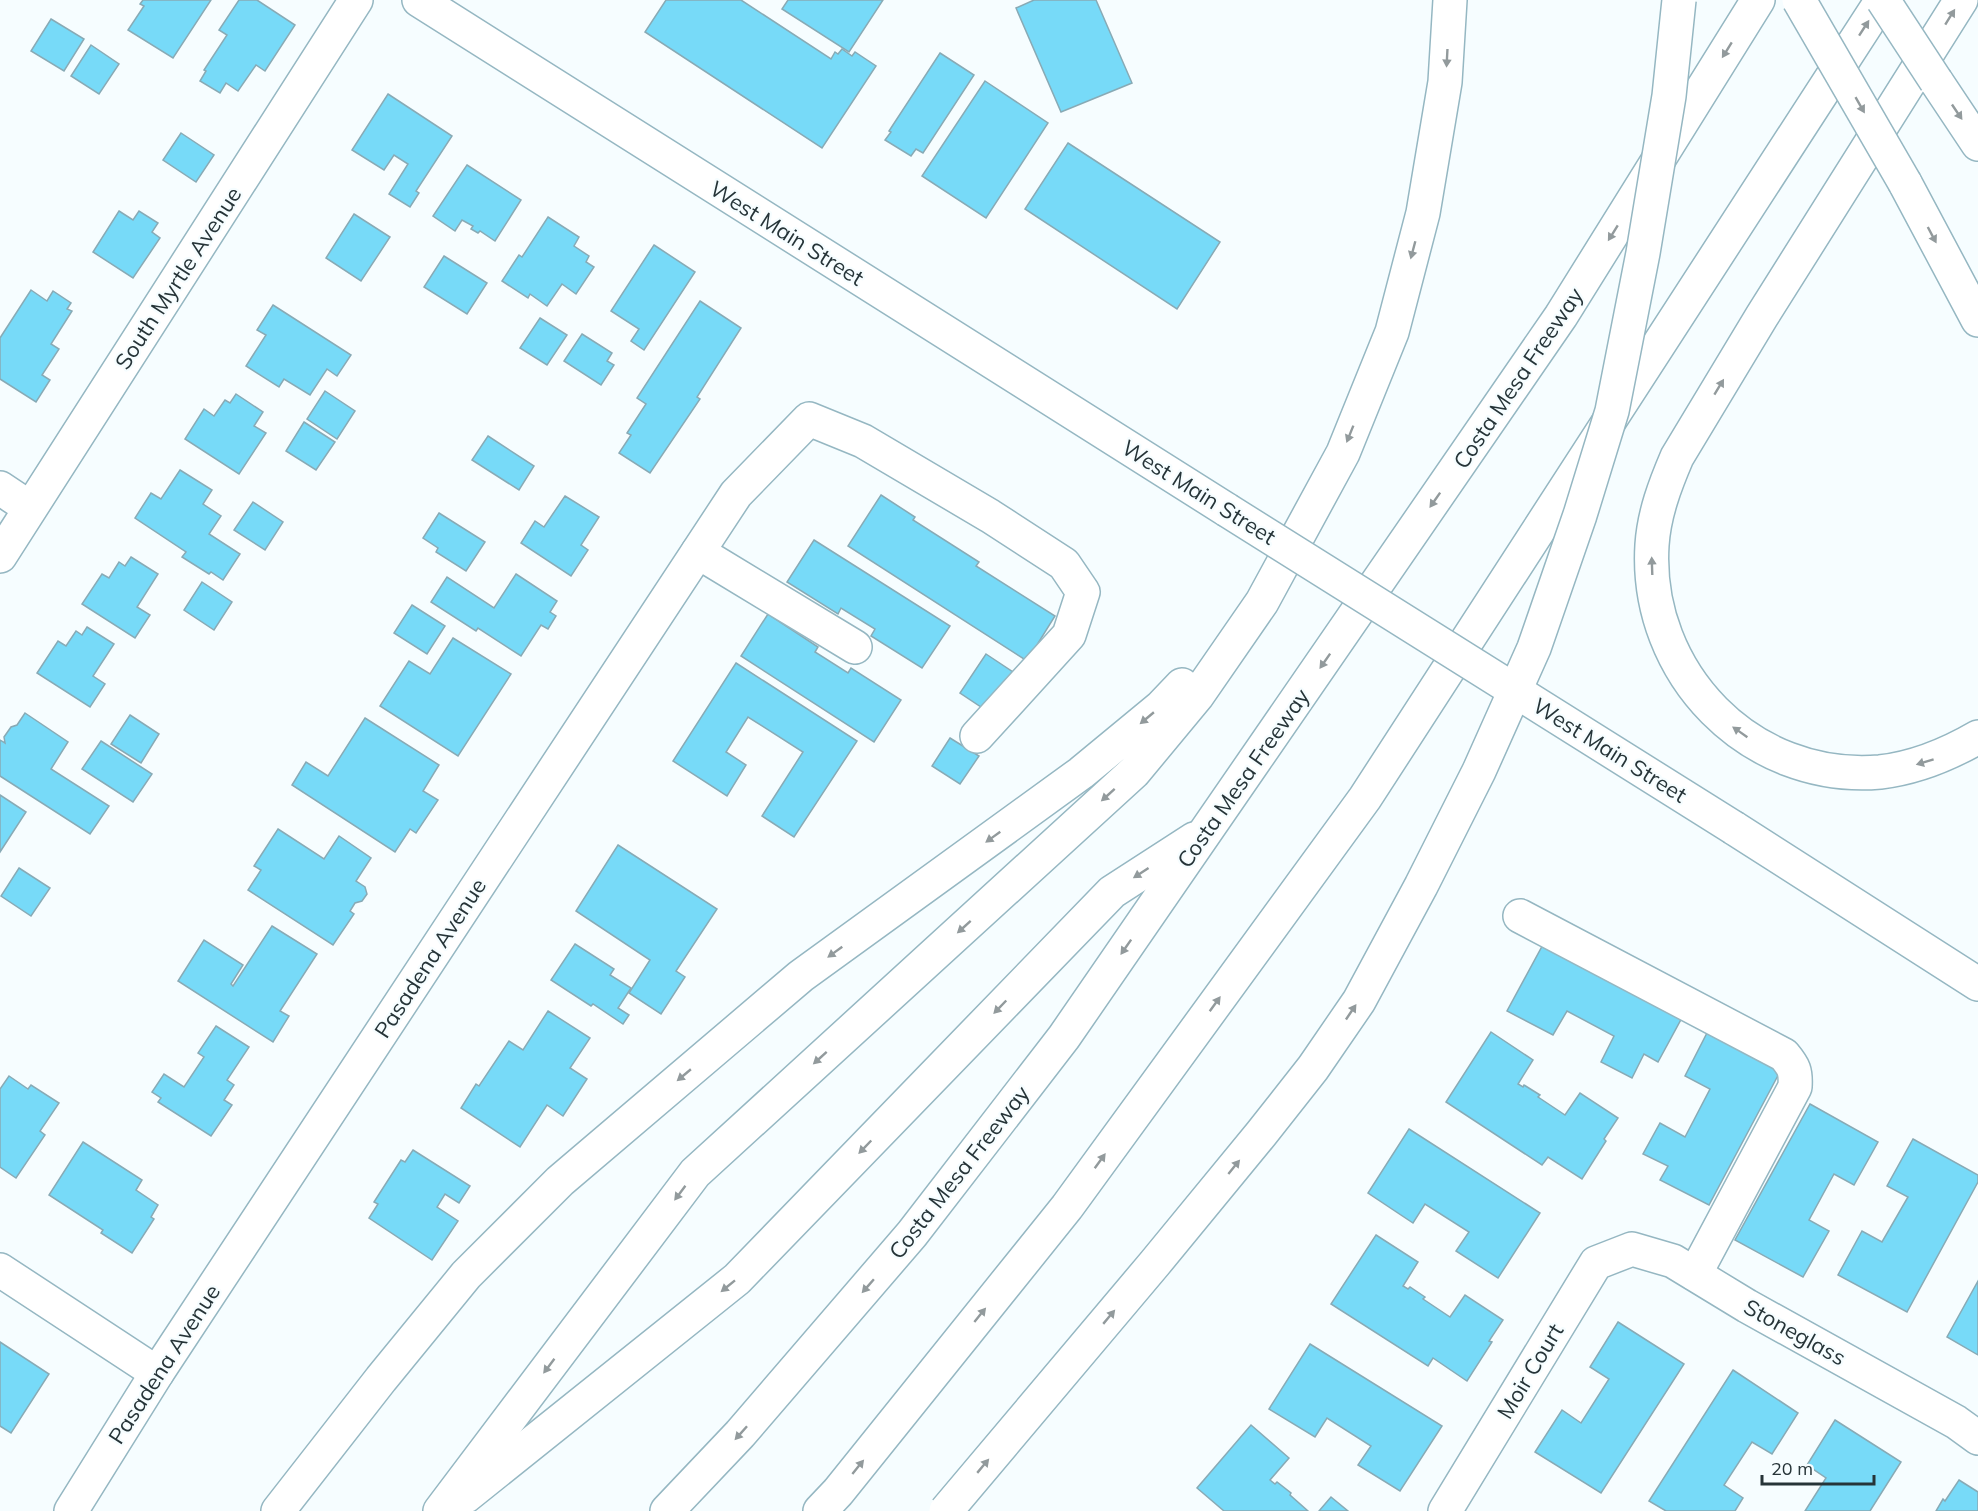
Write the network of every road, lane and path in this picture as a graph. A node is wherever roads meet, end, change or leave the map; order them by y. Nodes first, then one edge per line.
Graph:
1 (356, 0) edge
2 (419, 0) edge
3 (1450, 0) edge
4 (1678, 0) edge
5 (1758, 0) edge
6 (1799, 0) edge
7 (1883, 0) edge
8 (1961, 0) edge
9 (1978, 144) edge
10 (1978, 320) edge
11 (0, 488) edge
12 (30, 508) junction
13 (698, 552) junction
14 (0, 556) edge
15 (1262, 602) junction
16 (855, 647) dead end
17 (977, 736) dead end
18 (1978, 737) edge
19 (1208, 830) junction
20 (1520, 916) dead end
21 (1978, 984) edge
22 (1632, 1249) joint
23 (0, 1270) edge
24 (1695, 1274) junction
25 (157, 1373) junction
26 (1971, 1426) edge
27 (71, 1511) edge
28 (278, 1511) edge
29 (440, 1511) edge
30 (447, 1511) edge
31 (667, 1511) edge
32 (820, 1511) edge
33 (946, 1511) edge
34 (1445, 1511) edge

1 - 12 main road, South Myrtle Avenue
2 - 21 main road, West Main Street, bridge
3 -> 15 main road
33 -> 4 main road, bridge
5 -> 19 main road, Costa Mesa Freeway
6 -> 10 main road, bridge
7 -> 9 main road, bridge
32 -> 7 main road
18 -> 8 main road
11 - 12 main road
12 - 14 main road, South Myrtle Avenue
13 - 16 main road
13 - 17 main road, Pasadena Avenue
13 - 25 main road, Pasadena Avenue
15 -> 28 main road
15 -> 29 main road
19 -> 30 main road
19 -> 31 main road, Costa Mesa Freeway
20 - 24 main road
22 - 24 main road, Stoneglass
22 - 34 main road, Moir Court
23 - 25 main road
24 - 26 main road, Stoneglass
25 - 27 main road, Pasadena Avenue

